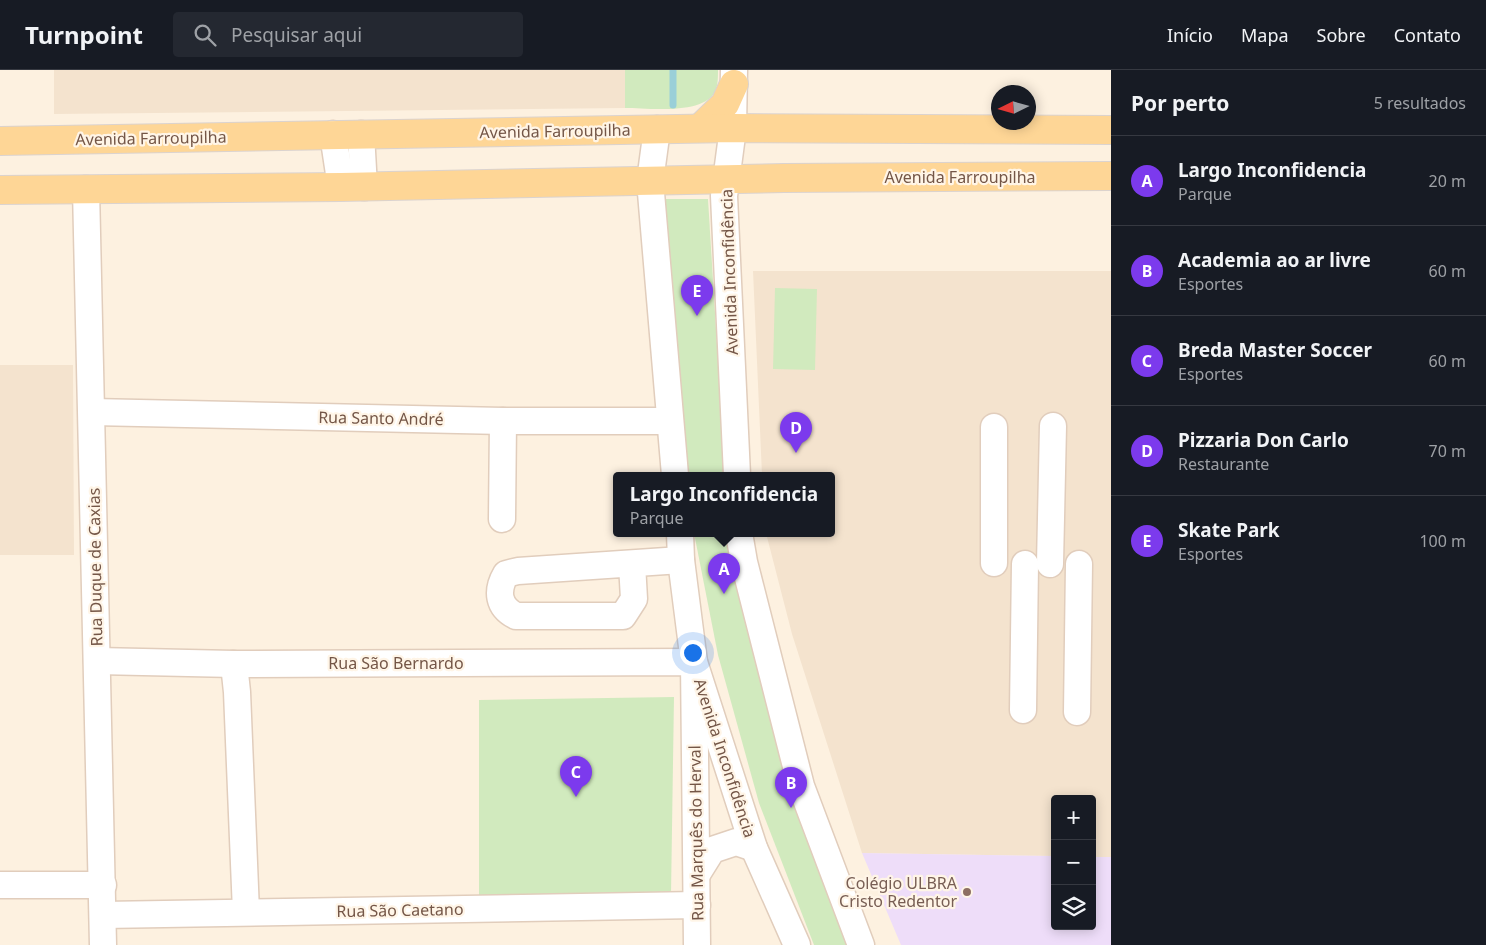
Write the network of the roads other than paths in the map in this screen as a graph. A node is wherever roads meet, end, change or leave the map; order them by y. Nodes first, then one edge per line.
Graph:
1 (734, 77) edge
2 (700, 128) junction
3 (733, 128) junction
4 (657, 129) junction
5 (1111, 130) edge
6 (334, 134) junction
7 (361, 134) junction
8 (0, 141) edge
9 (1111, 176) edge
10 (726, 180) junction
11 (650, 181) junction
12 (352, 187) junction
13 (86, 189) junction
14 (0, 190) edge
15 (92, 412) junction
16 (503, 421) junction
17 (670, 421) junction
18 (1053, 426) dead end
19 (994, 427) dead end
20 (675, 472) edge
21 (736, 472) edge
22 (502, 519) dead end
23 (680, 537) edge
24 (740, 537) edge
25 (682, 560) junction
26 (994, 563) dead end
27 (632, 564) junction
28 (1079, 564) dead end
29 (97, 661) junction
30 (694, 662) junction
31 (234, 664) junction
32 (1024, 710) dead end
33 (1078, 712) dead end
34 (754, 848) junction
35 (697, 874) junction
36 (0, 885) edge
37 (102, 885) junction
38 (697, 906) junction
39 (246, 912) junction
40 (103, 915) junction
41 (103, 945) edge
42 (698, 945) edge
43 (797, 945) edge
44 (861, 945) edge

1 - 2 main road
1 - 3 street, Avenida Inconfidência
2 - 3 main road, Avenida Farroupilha
2 - 4 main road, Avenida Farroupilha
3 - 5 main road, Avenida Farroupilha
3 - 10 street, Avenida Inconfidência
4 - 7 main road, Avenida Farroupilha
4 - 11 street
6 - 7 main road, Avenida Farroupilha
6 - 8 main road, Avenida Farroupilha
6 - 12 street
7 - 12 street
9 - 10 main road, Avenida Farroupilha
10 - 11 main road, Avenida Farroupilha
10 - 21 street, Avenida Inconfidência
11 - 12 main road, Avenida Farroupilha
11 - 17 street
12 - 13 main road, Avenida Farroupilha
13 - 14 main road, Avenida Farroupilha
13 - 15 street, Rua Duque de Caxias
15 - 16 street, Rua Santo André
15 - 29 street, Rua Duque de Caxias
16 - 17 street, Rua Santo André
16 - 22 street
17 - 20 street
18 - 32 street
19 - 26 street
23 - 25 street, Avenida Inconfidência
24 - 44 street
25 - 27 street
25 - 30 street, Avenida Inconfidência
27 - 27 street
28 - 33 street
29 - 31 street, Rua São Bernardo
29 - 37 street, Rua Duque de Caxias
30 - 31 street, Rua São Bernardo
30 - 34 street, Avenida Inconfidência
30 - 35 street, Rua Marquês do Herval
31 - 39 street
34 - 35 street
34 - 43 street, Avenida Inconfidência
35 - 38 street, Rua Marquês do Herval
36 - 37 street
37 - 40 street, Rua Duque de Caxias
38 - 39 street, Rua São Caetano
38 - 42 street, Rua Marquês do Herval
39 - 40 street, Rua São Caetano
40 - 41 street, Rua Duque de Caxias

